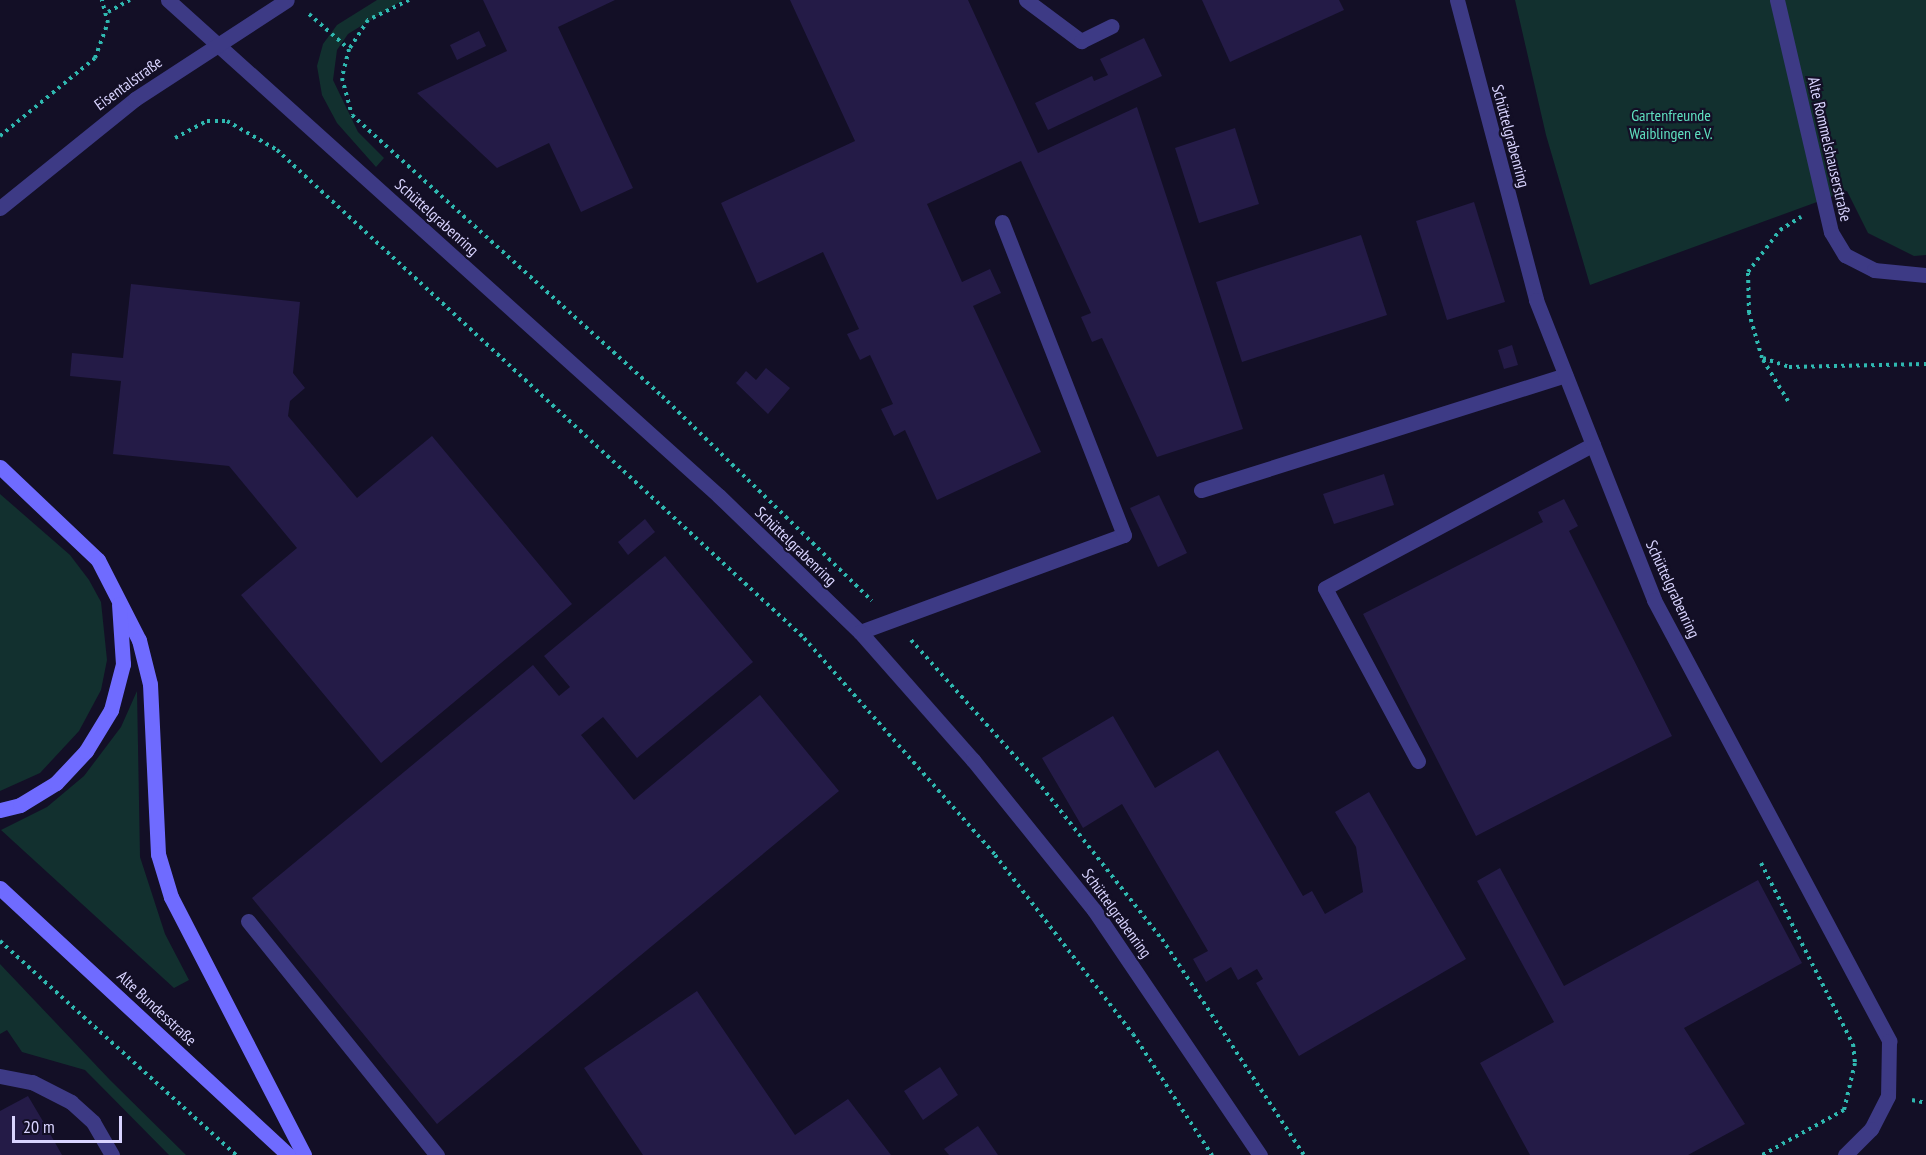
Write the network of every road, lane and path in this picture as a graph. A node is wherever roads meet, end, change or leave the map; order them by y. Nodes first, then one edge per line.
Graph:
1 (102, 0) edge
2 (130, 0) edge
3 (168, 0) edge
4 (287, 0) edge
5 (1026, 0) edge
6 (1457, 0) edge
7 (1777, 0) edge
8 (301, 7) dead end
9 (108, 12) junction
10 (1112, 26) dead end
11 (217, 43) junction
12 (349, 49) dead end
13 (0, 136) edge
14 (175, 138) dead end
15 (1822, 204) junction
16 (0, 208) edge
17 (1002, 222) dead end
18 (1926, 275) edge
19 (1762, 358) junction
20 (1926, 364) edge
21 (1565, 375) junction
22 (1788, 401) dead end
23 (1593, 444) junction
24 (0, 467) edge
25 (1201, 490) dead end
26 (119, 595) junction
27 (860, 632) junction
28 (1418, 761) dead end
29 (0, 810) edge
30 (0, 888) edge
31 (248, 921) dead end
32 (0, 941) edge
33 (0, 1076) edge
34 (112, 1155) edge
35 (236, 1155) edge
36 (288, 1155) edge
37 (304, 1155) edge
38 (437, 1155) edge
39 (1212, 1155) edge
40 (1260, 1155) edge
41 (1845, 1155) edge

1 - 9 path
2 - 9 path
3 - 11 street, Schüttelgrabenring
4 - 11 street, Eisentalstraße
5 - 10 street
6 - 21 street, Schüttelgrabenring
7 - 15 street, Alte Rommelshauserstraße
8 - 12 path
9 - 13 path
11 - 16 street, Eisentalstraße
11 - 27 street, Schüttelgrabenring
14 - 39 path
15 - 18 street, Alte Rommelshauserstraße
15 - 19 path
17 - 27 street
19 - 20 path
19 - 22 path
21 - 23 street, Schüttelgrabenring
21 - 25 street
23 - 28 street
23 - 41 street, Schüttelgrabenring
24 - 26 main road
26 - 29 main road
26 - 37 main road
27 - 40 street, Schüttelgrabenring
30 - 36 main road, Alte Bundesstraße
31 - 38 street
32 - 35 path
33 - 34 street

